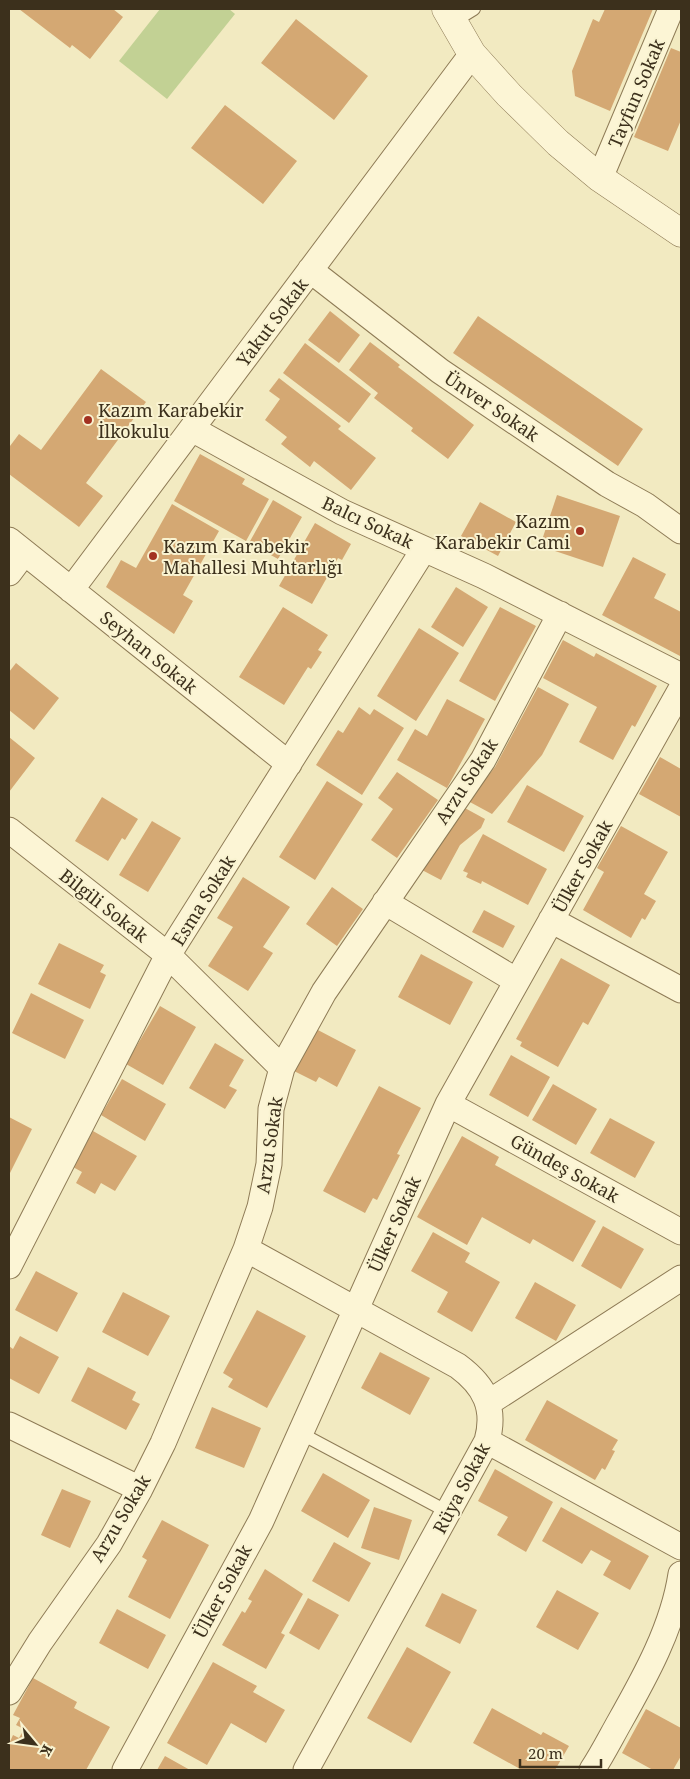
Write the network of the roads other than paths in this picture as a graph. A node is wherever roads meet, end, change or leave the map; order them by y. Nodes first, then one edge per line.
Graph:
1 (457, 13) edge
2 (672, 23) edge
3 (472, 54) junction
4 (600, 178) junction
5 (681, 233) edge
6 (310, 270) junction
7 (192, 428) junction
8 (681, 531) edge
9 (16, 547) edge
10 (424, 549) junction
11 (9, 573) edge
12 (71, 590) junction
13 (560, 614) junction
14 (681, 676) edge
15 (679, 700) edge
16 (289, 764) junction
17 (9, 830) edge
18 (385, 902) junction
19 (551, 920) junction
20 (168, 955) junction
21 (517, 980) junction
22 (681, 990) edge
23 (282, 1068) junction
24 (448, 1104) junction
25 (681, 1232) edge
26 (246, 1249) junction
27 (9, 1266) edge
28 (681, 1278) edge
29 (355, 1309) junction
30 (488, 1403) junction
31 (9, 1425) edge
32 (300, 1433) junction
33 (487, 1441) junction
34 (140, 1489) junction
35 (448, 1512) junction
36 (681, 1547) edge
37 (681, 1574) edge
38 (9, 1692) edge
39 (126, 1770) edge
40 (306, 1770) edge
41 (592, 1770) edge

1 - 3 street
2 - 4 street, Tayfun Sokak
3 - 4 street
3 - 6 street, Yakut Sokak
4 - 5 street
6 - 7 street, Yakut Sokak
6 - 8 street, Ünver Sokak
7 - 10 street, Balcı Sokak
7 - 12 street, Yakut Sokak
9 - 11 street
9 - 12 street, Seyhan Sokak
10 - 13 street, Balcı Sokak
10 - 16 street, Esma Sokak
12 - 16 street, Seyhan Sokak
13 - 14 street, Balcı Sokak
13 - 18 street, Arzu Sokak
15 - 19 street, Ülker Sokak
16 - 20 street, Esma Sokak
17 - 20 street, Bilgili Sokak
18 - 21 street
18 - 23 street, Arzu Sokak
19 - 21 street, Ülker Sokak
19 - 22 street
20 - 23 street, Bilgili Sokak
20 - 27 street, Esma Sokak
21 - 24 street, Ülker Sokak
23 - 26 street, Arzu Sokak
24 - 25 street, Gündeş Sokak
24 - 29 street, Ülker Sokak
26 - 29 street
26 - 34 street, Arzu Sokak
28 - 30 street
29 - 30 street
29 - 32 street, Ülker Sokak
30 - 33 street, Rüya Sokak
31 - 34 street
32 - 35 lane
32 - 39 street, Ülker Sokak
33 - 35 street, Rüya Sokak
33 - 36 street
34 - 38 street, Arzu Sokak
35 - 40 street, Rüya Sokak
37 - 41 street

